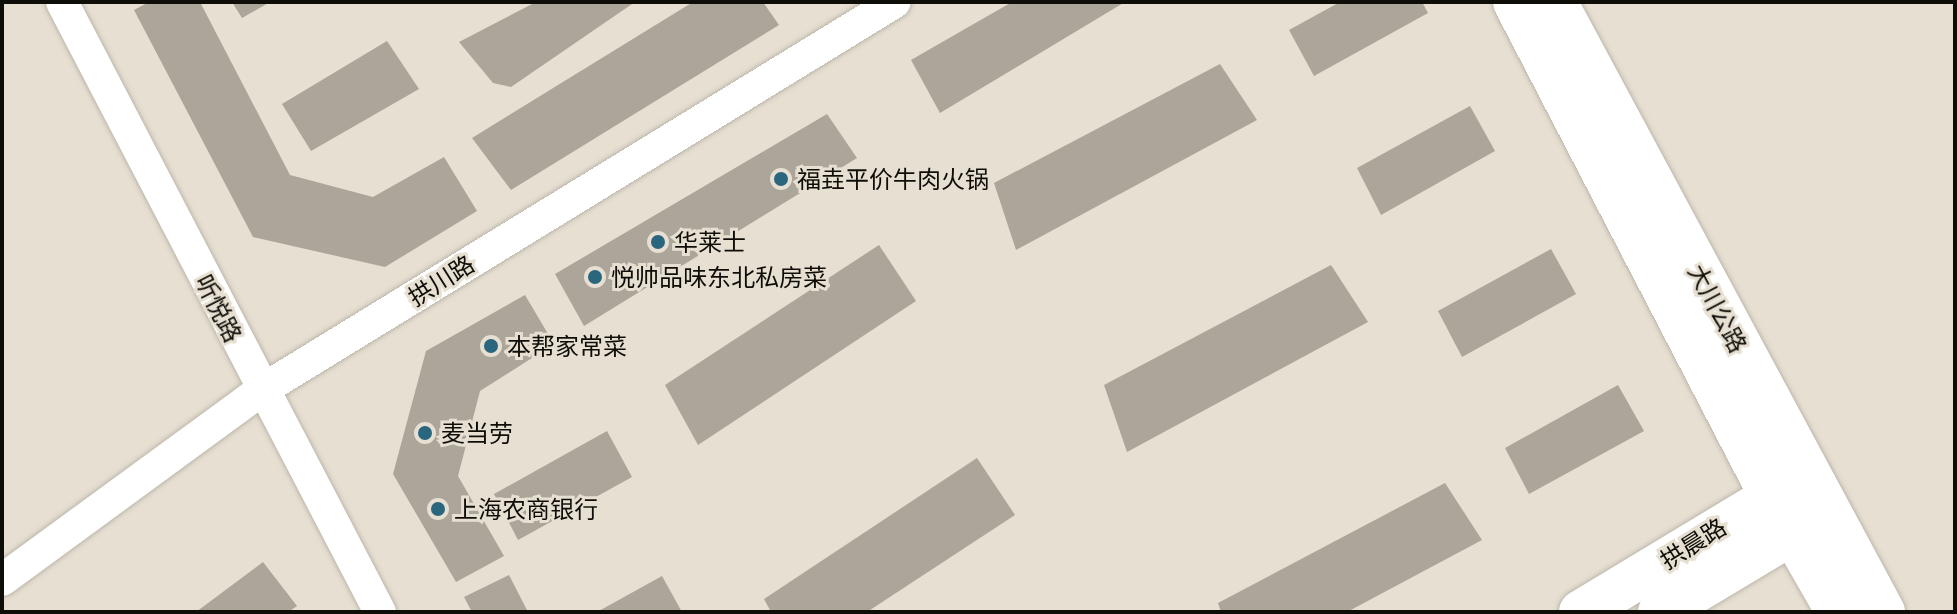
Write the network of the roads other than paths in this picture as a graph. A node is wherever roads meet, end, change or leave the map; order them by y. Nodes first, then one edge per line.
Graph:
1 (62, 2) edge
2 (895, 2) edge
3 (1515, 2) edge
4 (1555, 2) edge
5 (262, 390) junction
6 (1800, 503) junction
7 (2, 580) edge
8 (380, 612) edge
9 (1581, 612) edge
10 (1660, 612) edge
11 (1838, 612) edge
12 (1883, 612) edge

1 - 5 street, 听悦路
2 - 5 street, 拱川路
3 - 6 main road, 大川公路
4 - 6 main road, 大川公路
5 - 7 street, 拱川路
5 - 8 street, 听悦路
6 - 9 main road, 拱晨路
6 - 10 main road, 拱晨路
6 - 11 main road, 大川公路
6 - 12 main road, 大川公路

